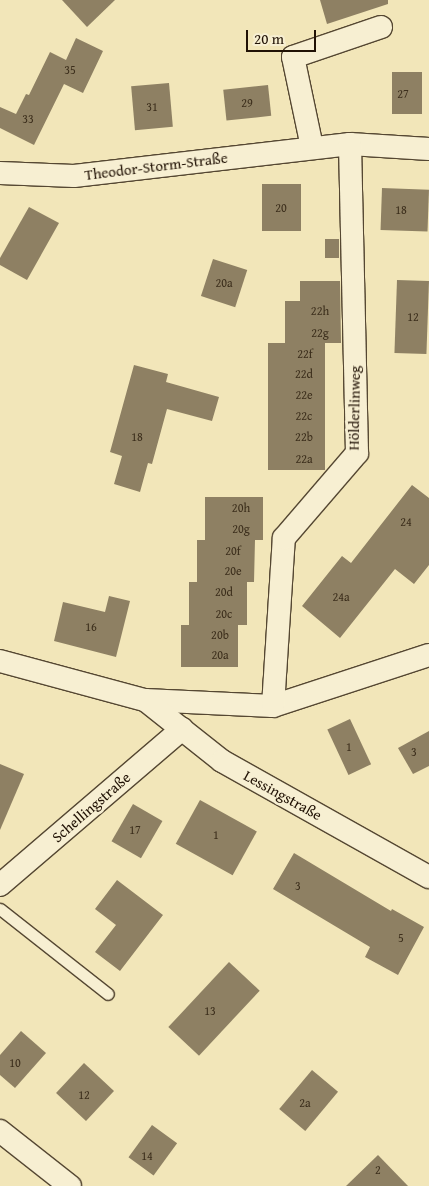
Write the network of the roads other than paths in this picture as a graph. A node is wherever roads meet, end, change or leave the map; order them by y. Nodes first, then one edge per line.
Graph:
1 (381, 27) dead end
2 (350, 144) junction
3 (312, 147) junction
4 (429, 149) edge
5 (0, 174) edge
6 (429, 655) edge
7 (0, 661) edge
8 (145, 700) junction
9 (273, 706) junction
10 (182, 730) junction
11 (429, 876) edge
12 (0, 885) edge
13 (0, 909) edge
14 (108, 994) dead end
15 (0, 1131) edge
16 (70, 1186) edge

1 - 3 street
2 - 3 street, Theodor-Storm-Straße
2 - 4 street, Theodor-Storm-Straße
2 - 9 street, Hölderlinweg
3 - 5 street, Theodor-Storm-Straße
6 - 9 street
7 - 8 street
8 - 9 street
8 - 10 street, Lessingstraße
10 - 11 street, Lessingstraße
10 - 12 street, Schellingstraße
13 - 14 lane
15 - 16 street

